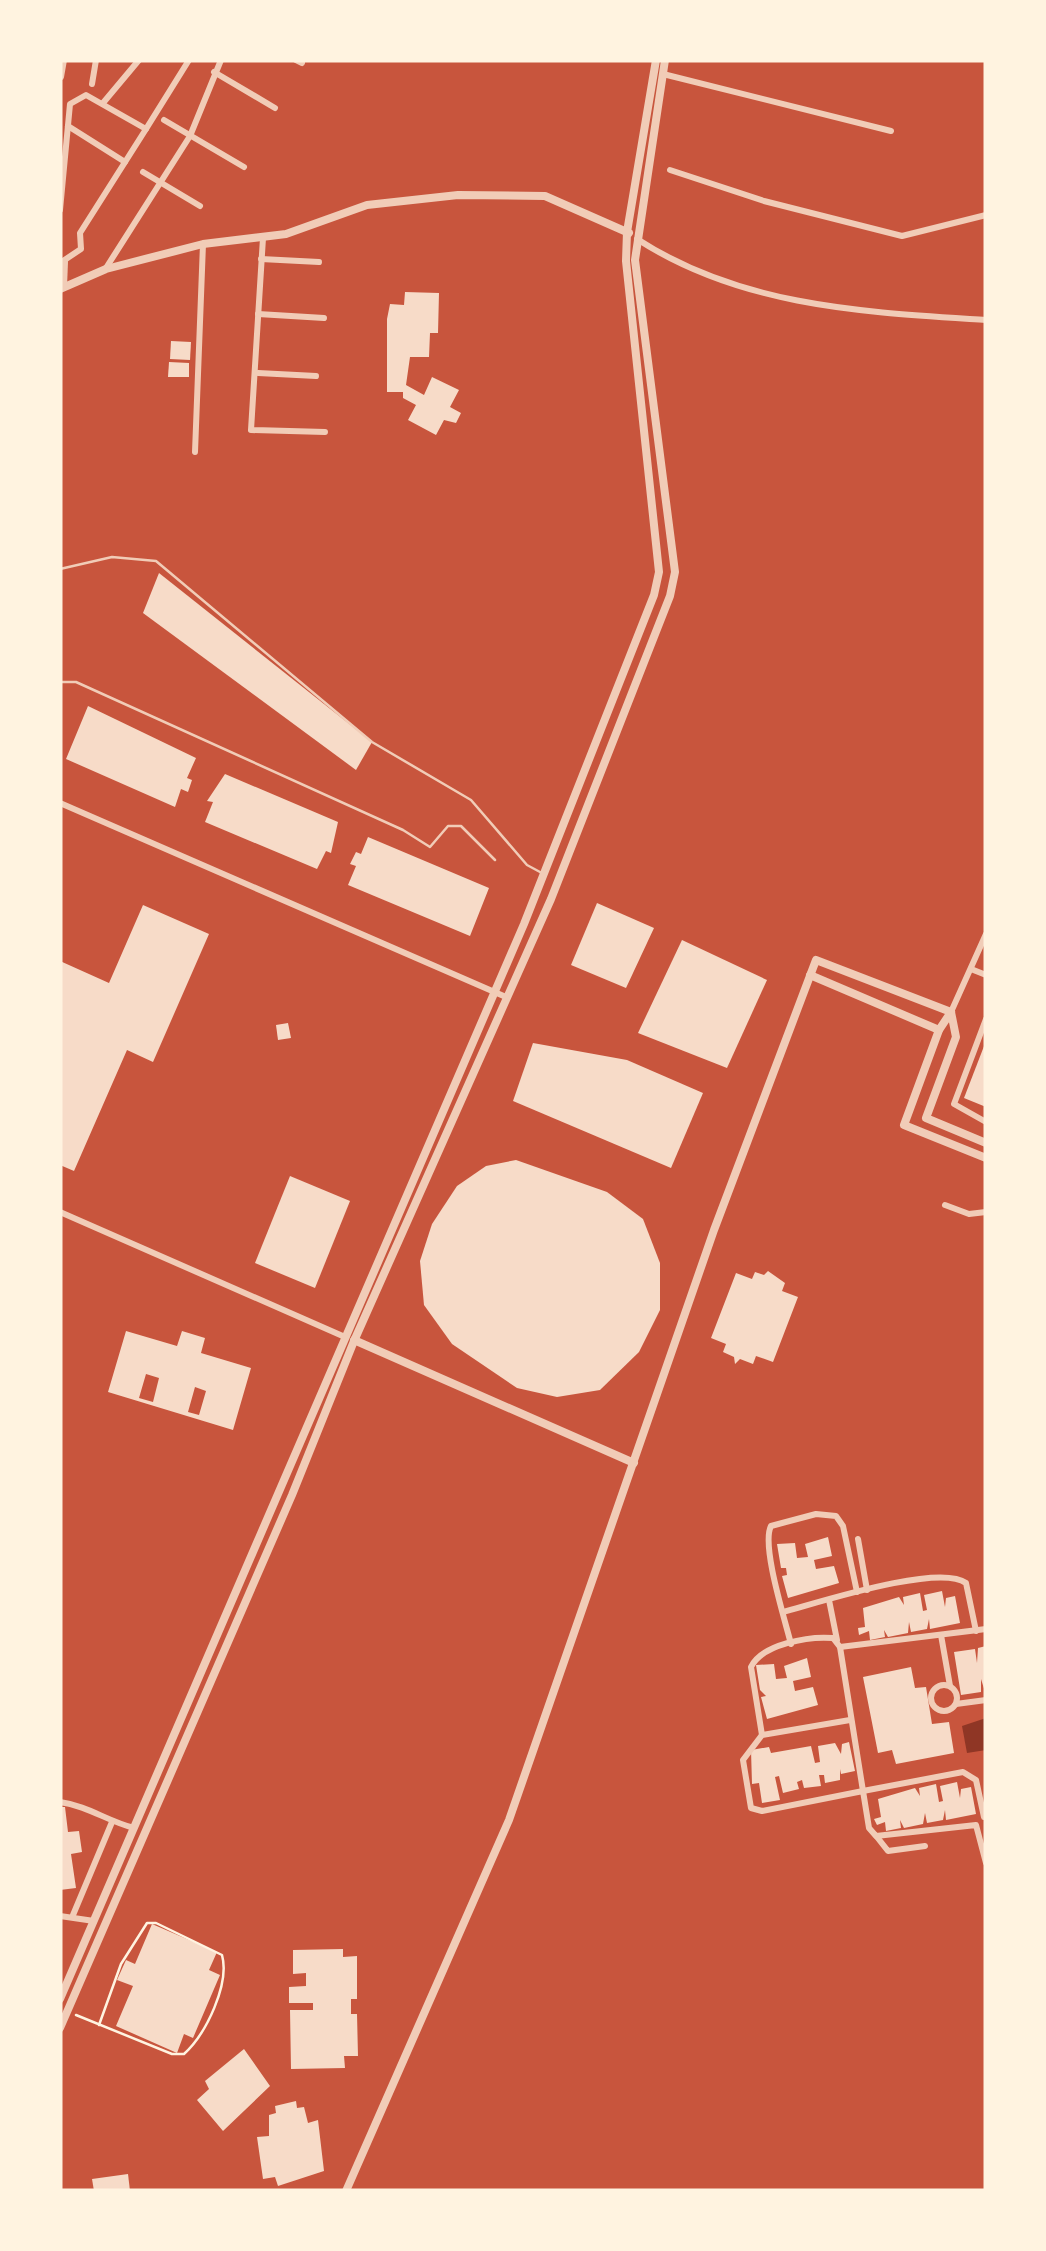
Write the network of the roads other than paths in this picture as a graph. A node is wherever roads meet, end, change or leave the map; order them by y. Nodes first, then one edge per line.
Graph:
1 (64, 60) edge
2 (96, 60) edge
3 (138, 60) edge
4 (189, 60) edge
5 (221, 60) edge
6 (656, 60) edge
7 (665, 60) edge
8 (214, 72) junction
9 (664, 74) junction
10 (61, 77) edge
11 (92, 84) dead end
12 (103, 103) junction
13 (275, 108) dead end
14 (164, 120) dead end
15 (68, 126) junction
16 (146, 129) junction
17 (891, 131) dead end
18 (190, 136) junction
19 (125, 162) junction
20 (244, 167) dead end
21 (670, 170) dead end
22 (142, 172) dead end
23 (160, 182) junction
24 (200, 206) dead end
25 (60, 210) edge
26 (986, 215) edge
27 (627, 232) junction
28 (262, 238) junction
29 (636, 238) junction
30 (203, 244) junction
31 (261, 259) junction
32 (62, 262) edge
33 (320, 262) dead end
34 (106, 269) junction
35 (62, 288) edge
36 (258, 314) junction
37 (324, 318) dead end
38 (986, 320) edge
39 (258, 373) junction
40 (316, 376) dead end
41 (325, 432) dead end
42 (195, 452) dead end
43 (60, 570) edge
44 (60, 682) edge
45 (60, 803) edge
46 (495, 860) dead end
47 (540, 872) dead end
48 (986, 934) edge
49 (970, 968) junction
50 (810, 975) junction
51 (986, 976) edge
52 (494, 992) junction
53 (506, 998) junction
54 (951, 1012) junction
55 (986, 1019) edge
56 (938, 1030) junction
57 (986, 1122) edge
58 (986, 1143) edge
59 (986, 1158) edge
60 (945, 1205) dead end
61 (60, 1212) edge
62 (986, 1212) edge
63 (350, 1339) junction
64 (634, 1462) junction
65 (858, 1539) dead end
66 (867, 1590) junction
67 (857, 1592) junction
68 (828, 1600) junction
69 (782, 1612) junction
70 (976, 1630) junction
71 (986, 1630) edge
72 (941, 1635) junction
73 (791, 1644) junction
74 (839, 1644) junction
75 (950, 1686) junction
76 (986, 1700) edge
77 (956, 1704) junction
78 (850, 1720) junction
79 (762, 1735) junction
80 (863, 1791) junction
81 (60, 1802) edge
82 (985, 1817) edge
83 (112, 1822) junction
84 (976, 1825) junction
85 (134, 1828) junction
86 (876, 1836) junction
87 (925, 1846) dead end
88 (986, 1863) edge
89 (72, 1915) junction
90 (60, 1916) edge
91 (94, 1921) junction
92 (60, 1999) edge
93 (60, 2028) edge
94 (346, 2191) edge

1 - 10 street
2 - 11 street
3 - 12 street
4 - 16 street
5 - 8 street
6 - 27 street
7 - 9 street
8 - 13 street
8 - 18 street
9 - 17 street
9 - 29 street
12 - 15 street
12 - 16 street
14 - 18 street
15 - 19 street
15 - 25 street
16 - 19 street
18 - 20 street
18 - 23 street
19 - 32 street
21 - 26 street
22 - 23 street
23 - 24 street
23 - 34 street
27 - 28 street
27 - 29 street
27 - 52 street
28 - 30 street
28 - 31 street
29 - 38 street
29 - 53 street
30 - 34 street
30 - 42 street
31 - 33 street
31 - 36 street
32 - 35 street
34 - 35 street
36 - 37 street
36 - 39 street
39 - 40 street
39 - 41 street
43 - 47 lane
44 - 46 lane
45 - 52 street
48 - 49 street
49 - 51 street
49 - 54 street
50 - 54 street
50 - 56 street
50 - 64 street
52 - 53 street
52 - 63 street
53 - 63 street
54 - 56 street
54 - 58 street
55 - 57 street
56 - 59 street
60 - 62 street
61 - 63 street
63 - 64 street
63 - 85 street
63 - 93 street
64 - 94 street
65 - 66 street
66 - 67 street
66 - 70 street
67 - 68 street
67 - 69 street
68 - 69 street
68 - 74 street
69 - 73 street
70 - 71 street
70 - 72 street
72 - 74 street
72 - 75 street
73 - 74 street
73 - 79 street
74 - 78 street
75 - 77 street
75 - 77 street
76 - 77 street
78 - 79 street
78 - 80 street
79 - 80 street
80 - 82 street
80 - 86 street
81 - 83 street
82 - 84 street
83 - 85 street
83 - 89 street
84 - 86 street
84 - 88 street
85 - 91 street
86 - 87 street
89 - 90 street
89 - 91 street
91 - 92 street

